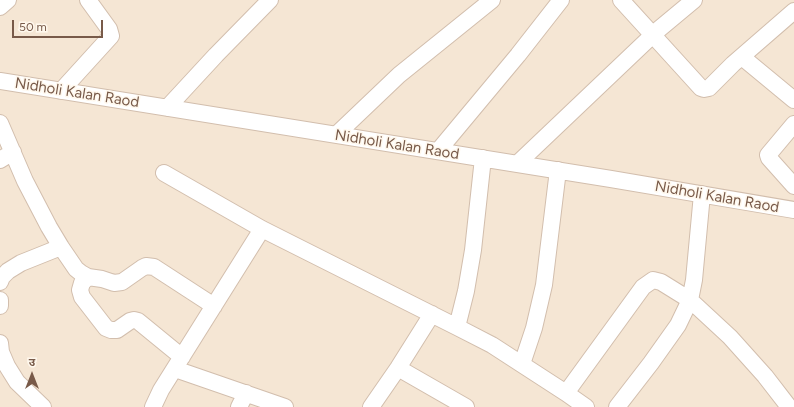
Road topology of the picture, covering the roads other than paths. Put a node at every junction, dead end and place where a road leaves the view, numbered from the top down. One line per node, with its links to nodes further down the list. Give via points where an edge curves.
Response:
1 (8, 0): 8 (street)
2 (88, 0): 13 (street, via 109,29 111,36)
3 (270, 0): 15 (street)
4 (492, 0): 18 (street, via 399,76)
5 (561, 0): 19 (street)
6 (622, 0): 10 (street)
7 (694, 0): 10 (street)
8 (0, 7)
9 (794, 11): 11 (street)
10 (653, 35): 11 (street, via 700,88 704,89 709,88); 22 (street)
11 (742, 56): 14 (street)
12 (0, 81): 13 (street, Nidholi Kalan Raod)
13 (60, 91): 15 (street, Nidholi Kalan Raod)
14 (794, 100)
15 (167, 108): 18 (street, Nidholi Kalan Raod)
16 (0, 124): 20 (street)
17 (794, 124): 25 (street, via 768,155)
18 (336, 135): 19 (street, Nidholi Kalan Raod)
19 (438, 151): 21 (street, Nidholi Kalan Raod)
20 (7, 156): 29 (street, via 25,181)
21 (483, 158): 22 (street, Nidholi Kalan Raod); 37 (street, via 467,284)
22 (517, 164): 23 (street, Nidholi Kalan Raod)
23 (558, 170): 26 (street, Nidholi Kalan Raod); 40 (street, via 544,285)
24 (164, 173): 28 (street)
25 (794, 186)
26 (702, 194): 27 (street, Nidholi Kalan Raod); 33 (street)
27 (794, 210)
28 (262, 229): 35 (street); 36 (street)
29 (61, 247): 30 (street, via 76,269); 31 (street, via 21,263 8,271)
30 (88, 277): 35 (street, via 114,283 122,282 146,266 154,267); 39 (street, via 80,290 82,298 106,328 117,330 130,321 138,321)
31 (0, 282)
32 (0, 300): 34 (street)
33 (690, 300): 42 (street, via 661,282 649,282); 50 (street, via 678,325); 51 (street, via 730,337 765,376)
34 (0, 306)
35 (214, 306): 39 (street)
36 (432, 314): 37 (street); 41 (street)
37 (457, 326): 40 (street)
38 (0, 343): 45 (street, via 1,352 17,382)
39 (178, 363): 43 (street); 44 (street, via 161,390)
40 (522, 364): 42 (street)
41 (398, 368): 47 (street); 48 (street)
42 (566, 393): 49 (street)
43 (242, 400): 46 (street)
44 (155, 406)
45 (43, 407)
46 (284, 407)
47 (371, 407)
48 (466, 407)
49 (586, 407)
50 (618, 407)
51 (788, 407)

